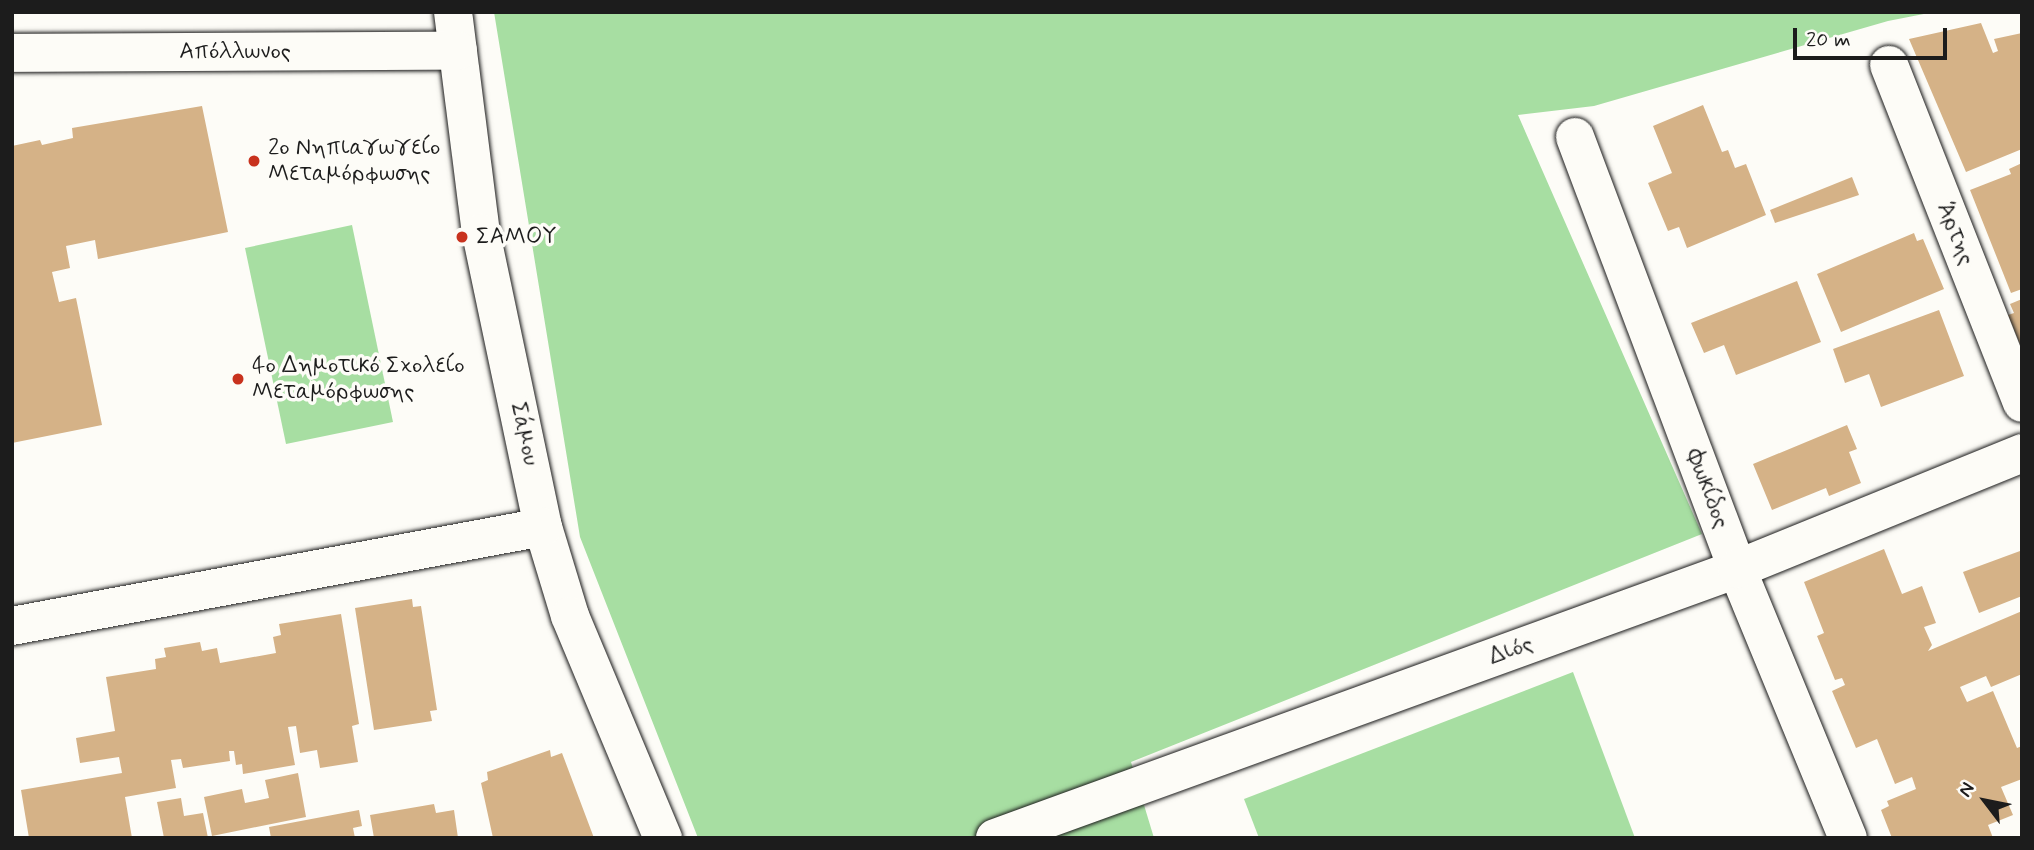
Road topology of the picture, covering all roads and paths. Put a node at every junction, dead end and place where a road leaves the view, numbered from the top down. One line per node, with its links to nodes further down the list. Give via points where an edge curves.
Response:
1 (453, 12): 2 (street, Σάμου)
2 (458, 51): 3 (street, Απόλλωνος); 8 (street, Σάμου, via 481,233)
3 (12, 53)
4 (1889, 65): 6 (street, Άρτης)
5 (1575, 137): 9 (street, Φωκίδος)
6 (2022, 403)
7 (2022, 453): 9 (street, Διός)
8 (543, 527): 10 (street); 11 (street, Σάμου, via 570,615)
9 (1737, 569): 12 (street, Διός); 13 (street, Φωκίδος)
10 (12, 626)
11 (663, 838)
12 (995, 838)
13 (1848, 838)

